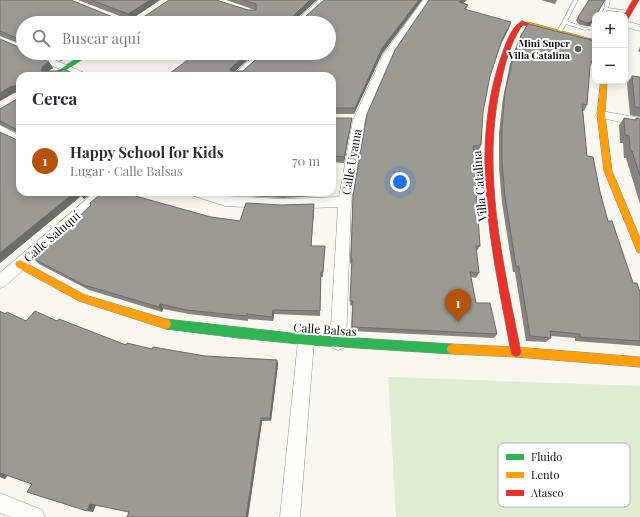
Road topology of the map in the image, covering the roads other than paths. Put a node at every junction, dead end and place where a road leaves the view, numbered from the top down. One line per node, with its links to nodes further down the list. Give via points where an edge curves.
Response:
1 (324, 0): 10 (street)
2 (576, 0): 13 (lane)
3 (608, 0): 6 (lane)
4 (636, 0): 9 (street)
5 (423, 1): 31 (street, Calle Uyama, via 388,56)
6 (606, 9): 7 (lane); 8 (lane)
7 (604, 12)
8 (613, 12)
9 (628, 14)
10 (306, 16)
11 (628, 19): 14 (street)
12 (628, 19): 16 (street)
13 (564, 22): 15 (lane, via 585,29); 17 (lane)
14 (640, 22)
15 (592, 28)
16 (640, 28)
17 (559, 32): 19 (street); 43 (street, Villa Catalina, via 522,23 507,48 495,84 488,146 498,244)
18 (0, 39): 20 (street)
19 (592, 41)
20 (16, 46)
21 (47, 60): 24 (street)
22 (77, 60): 24 (street)
23 (255, 60): 27 (street)
24 (65, 68): 25 (street); 26 (street)
25 (59, 72)
26 (74, 72)
27 (242, 72)
28 (604, 84): 29 (street)
29 (601, 115): 32 (street); 38 (street, via 608,171)
30 (346, 120): 31 (street)
31 (359, 120): 37 (street, Calle Uyama)
32 (640, 122)
33 (0, 129): 34 (street)
34 (16, 139)
35 (98, 196): 39 (street, Calle Saluquí)
36 (208, 196): 37 (street, via 225,201 282,204)
37 (345, 202): 42 (street, Calle Uyama)
38 (640, 249)
39 (20, 264): 40 (street, Calle Saluquí); 41 (street, Calle Balsas, via 82,298 159,323)
40 (0, 282)
41 (306, 341): 42 (street, Calle Balsas); 47 (street)
42 (338, 343): 43 (street, Calle Balsas)
43 (516, 352): 44 (street, Calle Balsas)
44 (640, 362)
45 (0, 503): 46 (street)
46 (35, 517)
47 (290, 517)

